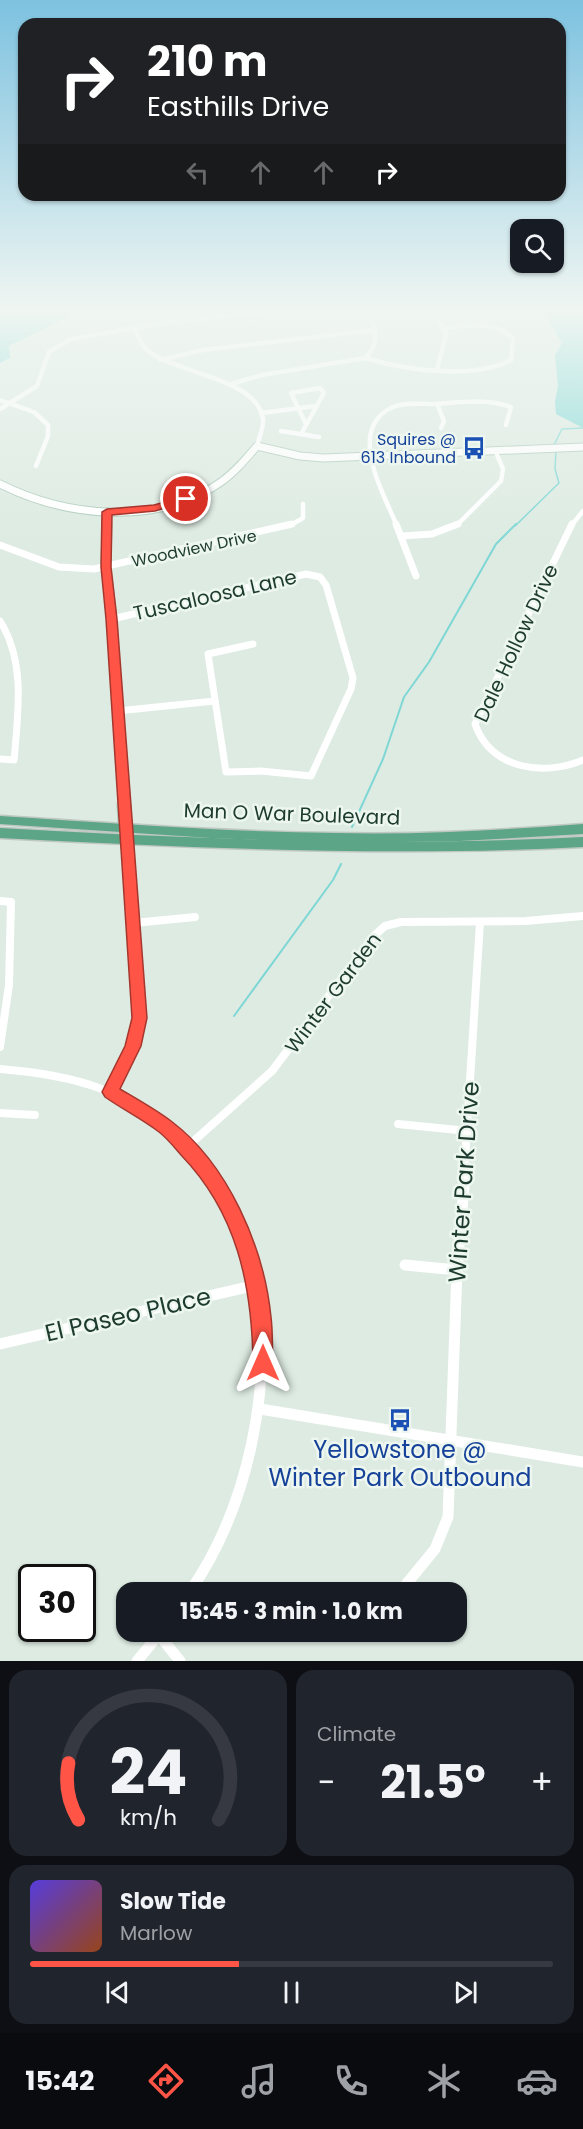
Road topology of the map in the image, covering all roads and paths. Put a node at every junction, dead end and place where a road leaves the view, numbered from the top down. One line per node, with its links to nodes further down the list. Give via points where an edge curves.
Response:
1 (31, 390): 6 (street)
2 (239, 390): 11 (street, via 253,400)
3 (309, 390): 9 (street, via 291,392)
4 (321, 390): 8 (street, via 324,393)
5 (0, 400): 6 (street)
6 (9, 403): 10 (street); 22 (street, via 40,416 48,425 48,436)
7 (437, 404): 13 (street, via 498,401 511,407); 14 (street, via 444,421); 21 (street, via 400,405 383,411 367,444)
8 (316, 406): 9 (street); 12 (street)
9 (299, 408): 11 (street); 12 (street)
10 (0, 409)
11 (261, 413): 18 (street, via 264,428)
12 (306, 424): 16 (street)
13 (506, 425)
14 (441, 428)
15 (281, 431): 16 (street)
16 (301, 434): 17 (street)
17 (319, 437)
18 (258, 446): 21 (street, via 312,457); 26 (street, via 225,479 200,494 155,508)
19 (583, 447): 20 (street)
20 (495, 450): 21 (street); 27 (street, via 503,469 501,481 456,526 432,534)
21 (369, 455): 27 (street)
22 (36, 466)
23 (2, 487): 26 (street, via 58,506)
24 (303, 504): 29 (street, Woodview Drive, via 303,518 289,526)
25 (583, 511): 37 (street, Dale Hollow Drive, via 572,524 475,724 484,745 509,762 556,768)
26 (107, 512): 29 (street)
27 (402, 536): 30 (street)
28 (0, 545): 29 (street, Woodview Drive, via 65,568)
29 (106, 567): 31 (street)
30 (416, 576)
31 (112, 619): 34 (street, Tuscaloosa Lane, via 306,574 322,579 352,670 353,684 311,776 226,772); 35 (street)
32 (0, 621): 36 (street, via 16,654 17,694 14,760)
33 (253, 644): 34 (street, Tuscaloosa Lane, via 208,654)
34 (215, 701): 35 (street)
35 (117, 711): 39 (street)
36 (0, 759)
37 (583, 760)
38 (0, 820): 39 (main road, Man O War Boulevard)
39 (125, 827): 40 (main road, Man O War Boulevard, via 338,838 483,836); 42 (street)
40 (583, 829)
41 (0, 833): 42 (main road, Man O War Boulevard)
42 (126, 840): 43 (main road, Man O War Boulevard, via 353,849); 48 (street)
43 (583, 842)
44 (0, 901): 49 (street, via 11,902 11,911 9,985)
45 (583, 916): 47 (street, Winter Garden)
46 (195, 917): 48 (street)
47 (480, 922): 55 (street, Winter Park Drive); 56 (street, Winter Garden, via 401,922 385,926 272,1071)
48 (134, 923): 51 (street, via 140,1018 132,1046)
49 (0, 1047)
50 (0, 1069): 51 (street, via 50,1074)
51 (110, 1092): 56 (street, via 149,1114)
52 (0, 1113): 53 (street)
53 (35, 1115)
54 (398, 1124): 55 (street)
55 (468, 1131): 58 (street, Winter Park Drive)
56 (187, 1147): 59 (street, via 213,1178 231,1210 244,1239)
57 (405, 1264): 58 (street)
58 (457, 1270): 62 (street, Winter Park Drive)
59 (256, 1286): 60 (street, El Paseo Place); 61 (street, via 263,1333)
60 (0, 1344)
61 (260, 1409): 62 (street); 64 (street, via 234,1504)
62 (451, 1442): 63 (street); 65 (street, Winter Park Drive, via 448,1517 443,1537)
63 (583, 1462)
64 (196, 1582)
65 (409, 1582)
66 (153, 1642): 68 (street)
67 (166, 1642): 69 (street)
68 (137, 1661)
69 (180, 1661)

